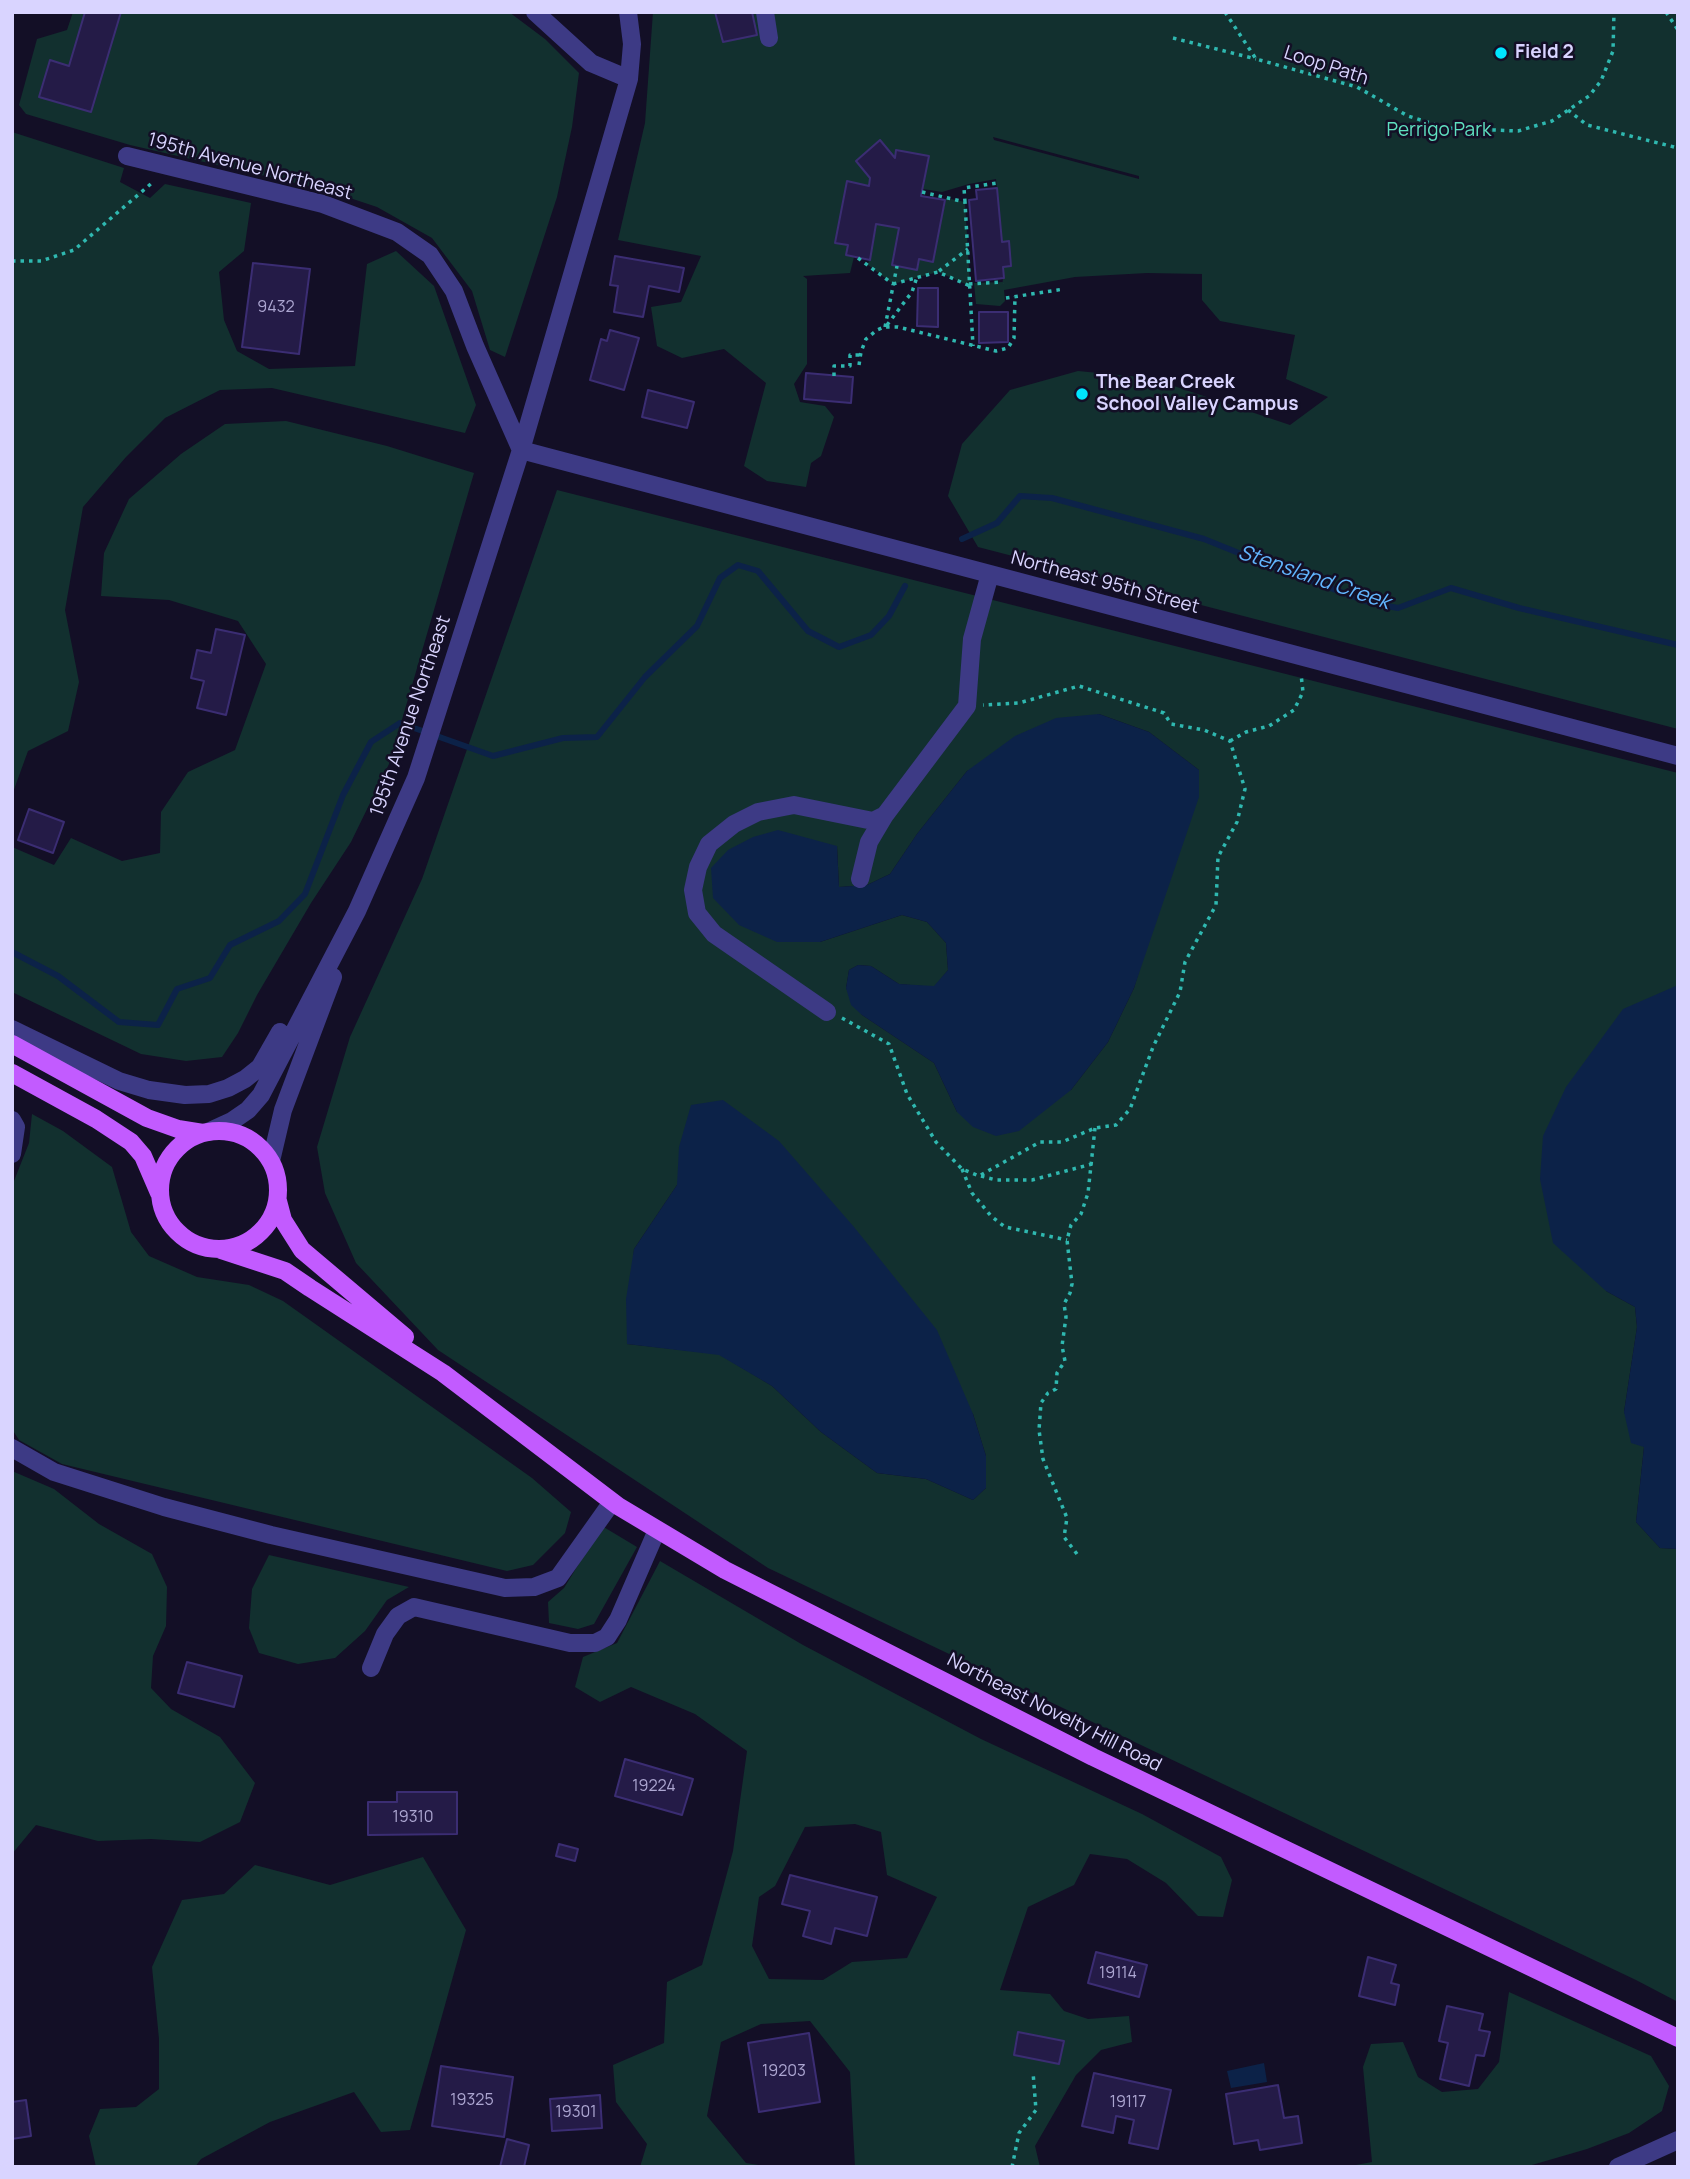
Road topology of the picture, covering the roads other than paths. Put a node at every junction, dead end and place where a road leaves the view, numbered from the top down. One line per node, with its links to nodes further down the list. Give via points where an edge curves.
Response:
1 (535, 12): 5 (street, via 591,63)
2 (628, 12): 5 (street, 195th Avenue Northeast, via 632,44)
3 (765, 12): 4 (street)
4 (769, 38)
5 (629, 79): 7 (street, 195th Avenue Northeast)
6 (127, 156): 7 (street, 195th Avenue Northeast, via 323,204 397,232 430,255 454,291)
7 (521, 450): 8 (street, Northeast 95th Street); 12 (street, 195th Avenue Northeast, via 416,778)
8 (990, 574): 9 (street, Northeast 95th Street); 10 (street, via 972,639 967,706)
9 (1678, 756)
10 (885, 815): 11 (street, via 869,842); 13 (street, via 873,821 794,805 758,812 709,844 698,867 693,890 697,913 714,934)
11 (860, 879)
12 (357, 911): 14 (street, via 319,962 260,1067 228,1088 186,1095 149,1090 93,1070); 18 (street, via 261,1095 248,1110); 20 (street, via 283,1110)
13 (827, 1012)
14 (12, 1029)
15 (12, 1044): 18 (main road, via 147,1118)
16 (12, 1073): 21 (main road, via 131,1142 143,1156)
17 (12, 1120): 19 (street, via 16,1127)
18 (206, 1133): 20 (main road, via 226,1131 244,1136); 21 (main road, via 192,1137 167,1160)
19 (12, 1154)
20 (271, 1161): 22 (main road, via 278,1180)
21 (159, 1193): 23 (main road, via 163,1211 179,1234 202,1248)
22 (278, 1201): 23 (main road, via 258,1236); 24 (main road, Northeast Novelty Hill Road, via 283,1220 302,1250)
23 (221, 1250): 24 (main road, Northeast Novelty Hill Road, via 285,1271)
24 (443, 1373): 26 (main road, Northeast Novelty Hill Road)
25 (12, 1448): 26 (street, via 54,1472 164,1507 506,1588 534,1587 558,1578)
26 (612, 1502): 27 (main road, Northeast Novelty Hill Road)
27 (657, 1530): 28 (street, via 618,1620 607,1637 595,1643 570,1643 414,1607 398,1616 385,1634); 29 (main road, Northeast Novelty Hill Road, via 725,1570 1093,1757)
28 (371, 1668)
29 (1678, 2039)
30 (1678, 2140): 31 (street)
31 (1618, 2167)

